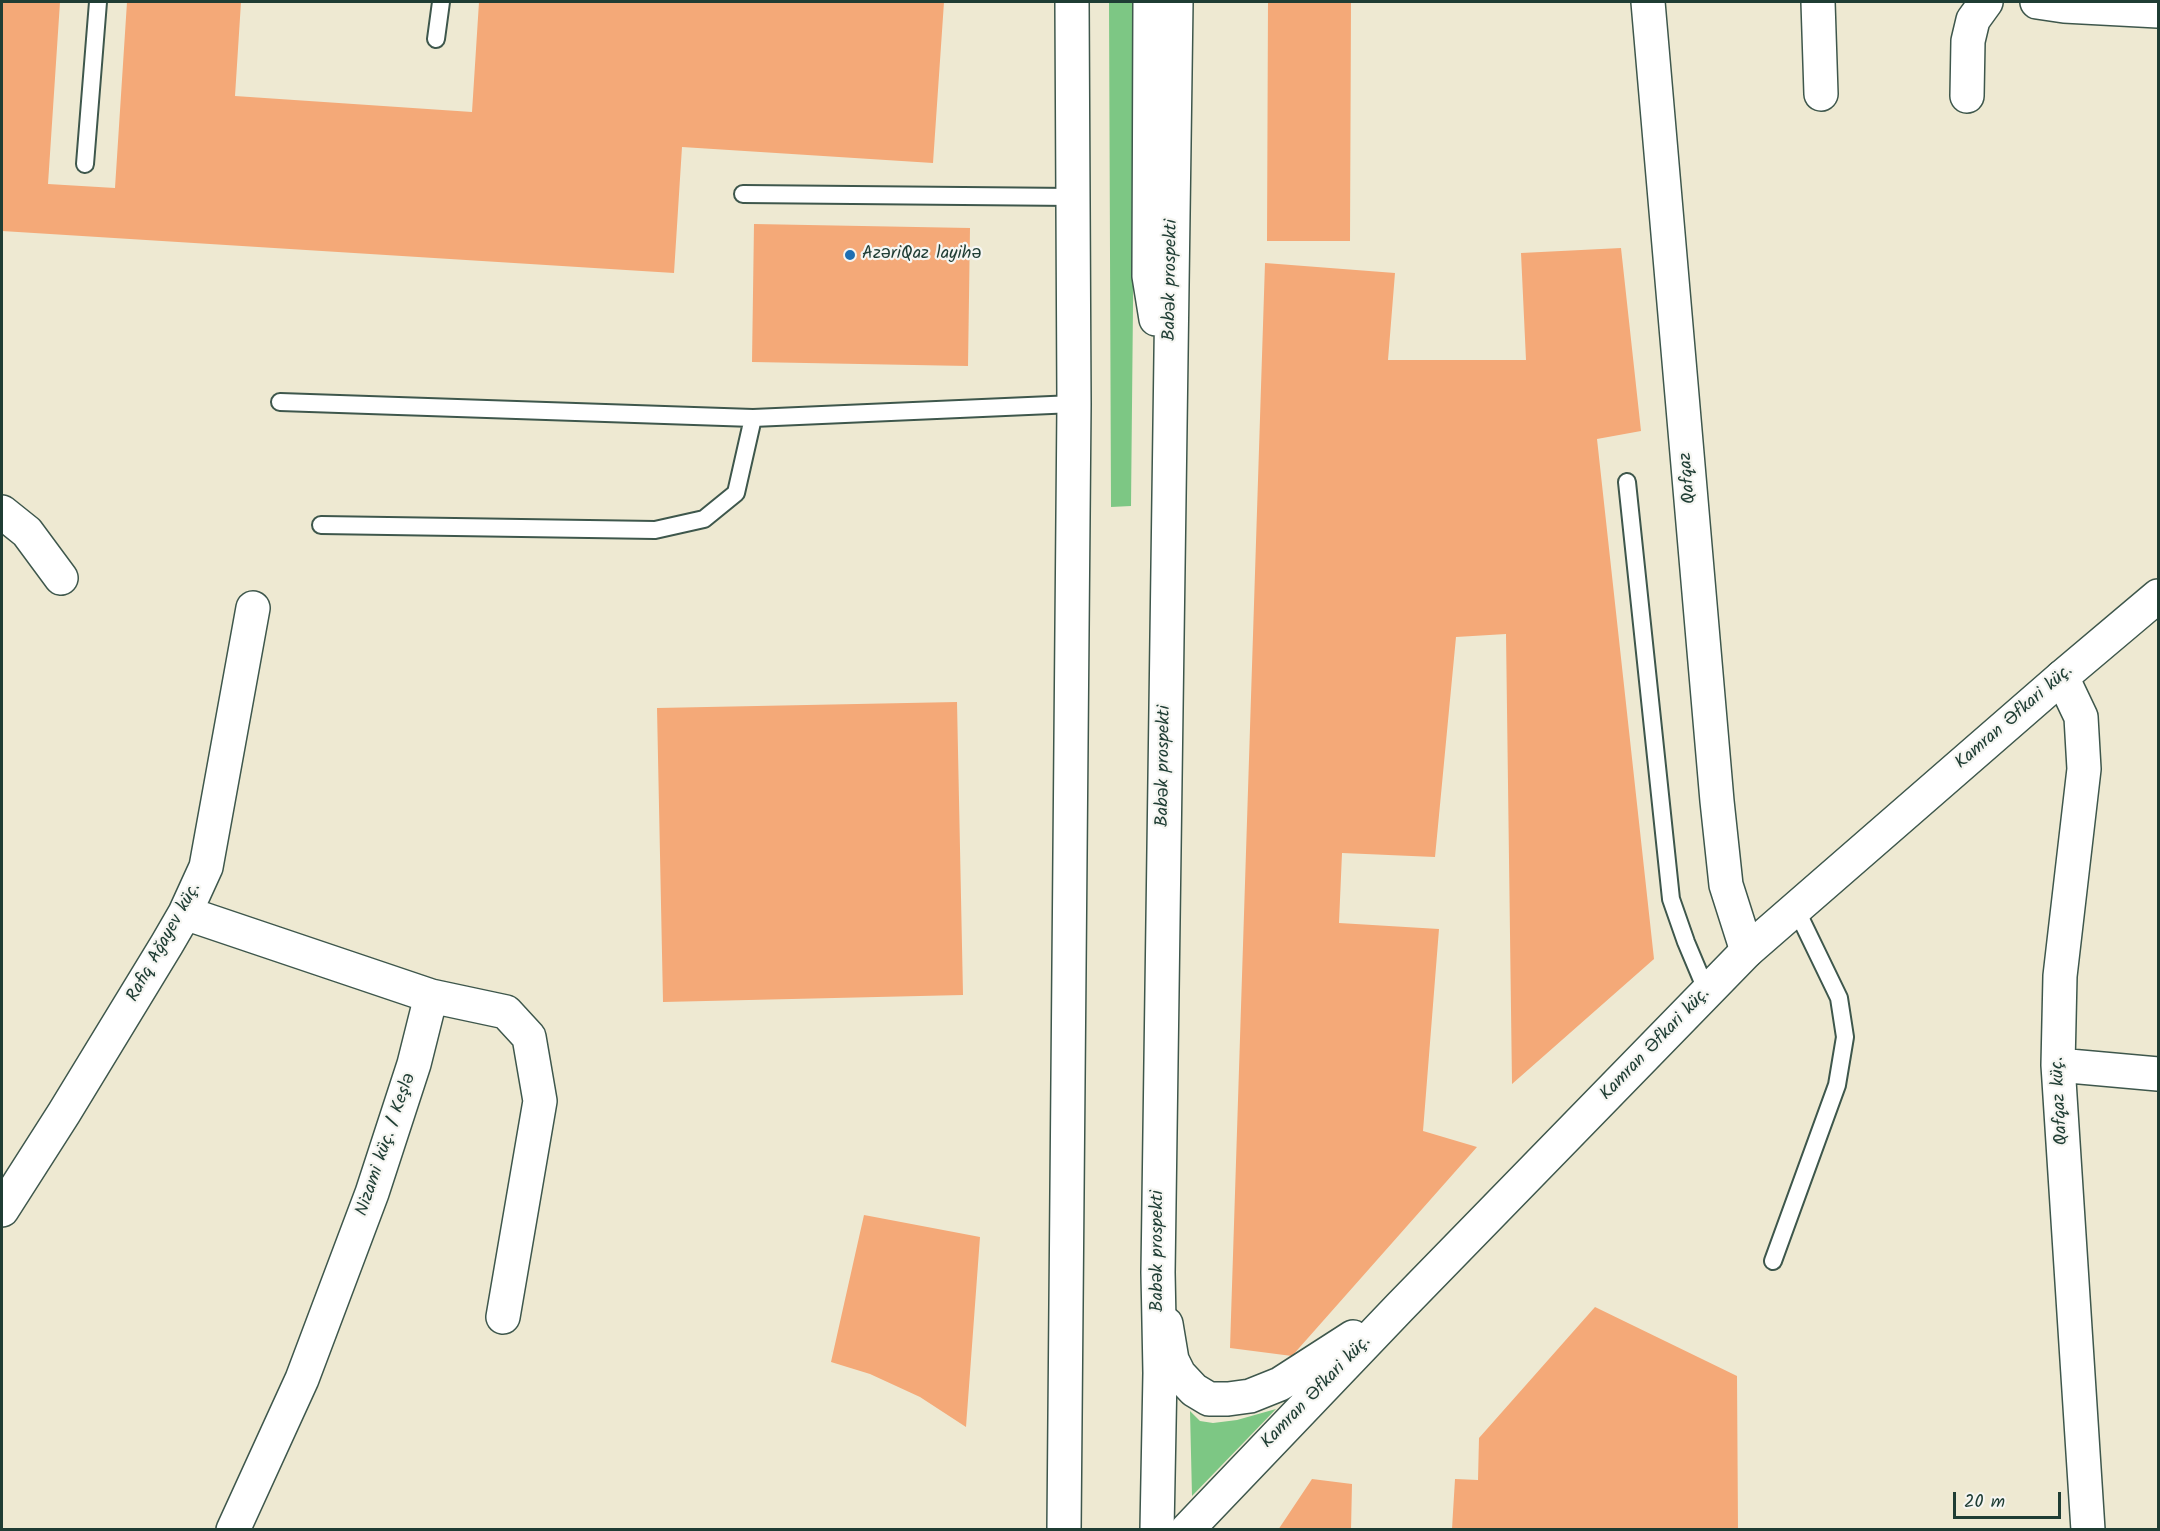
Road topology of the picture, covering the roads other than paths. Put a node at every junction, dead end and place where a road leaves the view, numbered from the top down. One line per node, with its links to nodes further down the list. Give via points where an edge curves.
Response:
1 (98, 2): 16 (lane)
2 (441, 2): 12 (lane)
3 (1072, 2): 13 (street)
4 (1085, 2): 13 (street)
5 (1150, 2): 21 (street, via 1149,276)
6 (1176, 2): 21 (street, Babək prospekti)
7 (1648, 2): 32 (street, Qafqaz, via 1718,811 1726,885)
8 (1818, 2): 14 (street)
9 (1986, 2): 15 (street, via 1973,20 1968,41)
10 (2037, 2): 11 (street)
11 (2158, 11)
12 (436, 39)
13 (1073, 77): 18 (street)
14 (1821, 94)
15 (1967, 96)
16 (85, 164)
17 (744, 194): 18 (lane)
18 (1073, 197): 20 (street)
19 (280, 402): 22 (lane)
20 (1074, 404): 22 (lane); 43 (street)
21 (1170, 406): 39 (street, Babək prospekti)
22 (753, 418): 25 (lane, via 736,493 704,519 655,530)
23 (1628, 482): 33 (lane, via 1671,899)
24 (2, 512): 26 (street, via 27,532)
25 (321, 525)
26 (61, 578)
27 (2158, 596): 29 (street, Kamran Əfkari küç.)
28 (253, 608): 31 (street, Rafiq Ağayev küç., via 206,867)
29 (2062, 676): 30 (street, Kamran Əfkari küç.); 35 (street, Qafqaz küç., via 2080,717 2084,769 2060,976)
30 (1796, 909): 32 (street, Kamran Əfkari küç.); 38 (lane, via 1839,998 1845,1037 1837,1084)
31 (185, 913): 34 (street); 37 (street, Rafiq Ağayev küç.)
32 (1747, 951): 33 (street, Kamran Əfkari küç.)
33 (1707, 992): 40 (street, Kamran Əfkari küç.)
34 (431, 996): 41 (street, via 506,1012 529,1037 540,1101); 42 (street, Nizami küç. / Keşlə, via 414,1064 372,1193 302,1379)
35 (2058, 1065): 36 (street); 46 (street, Qafqaz küç.)
36 (2158, 1074)
37 (2, 1210)
38 (1773, 1261)
39 (1158, 1272): 40 (street, via 1172,1360 1194,1390 1209,1399 1250,1396 1280,1384); 44 (street, Babək prospekti)
40 (1400, 1307): 45 (street, Kamran Əfkari küç.)
41 (503, 1317)
42 (232, 1530)
43 (1064, 1530)
44 (1157, 1530)
45 (1187, 1530)
46 (2088, 1530)

